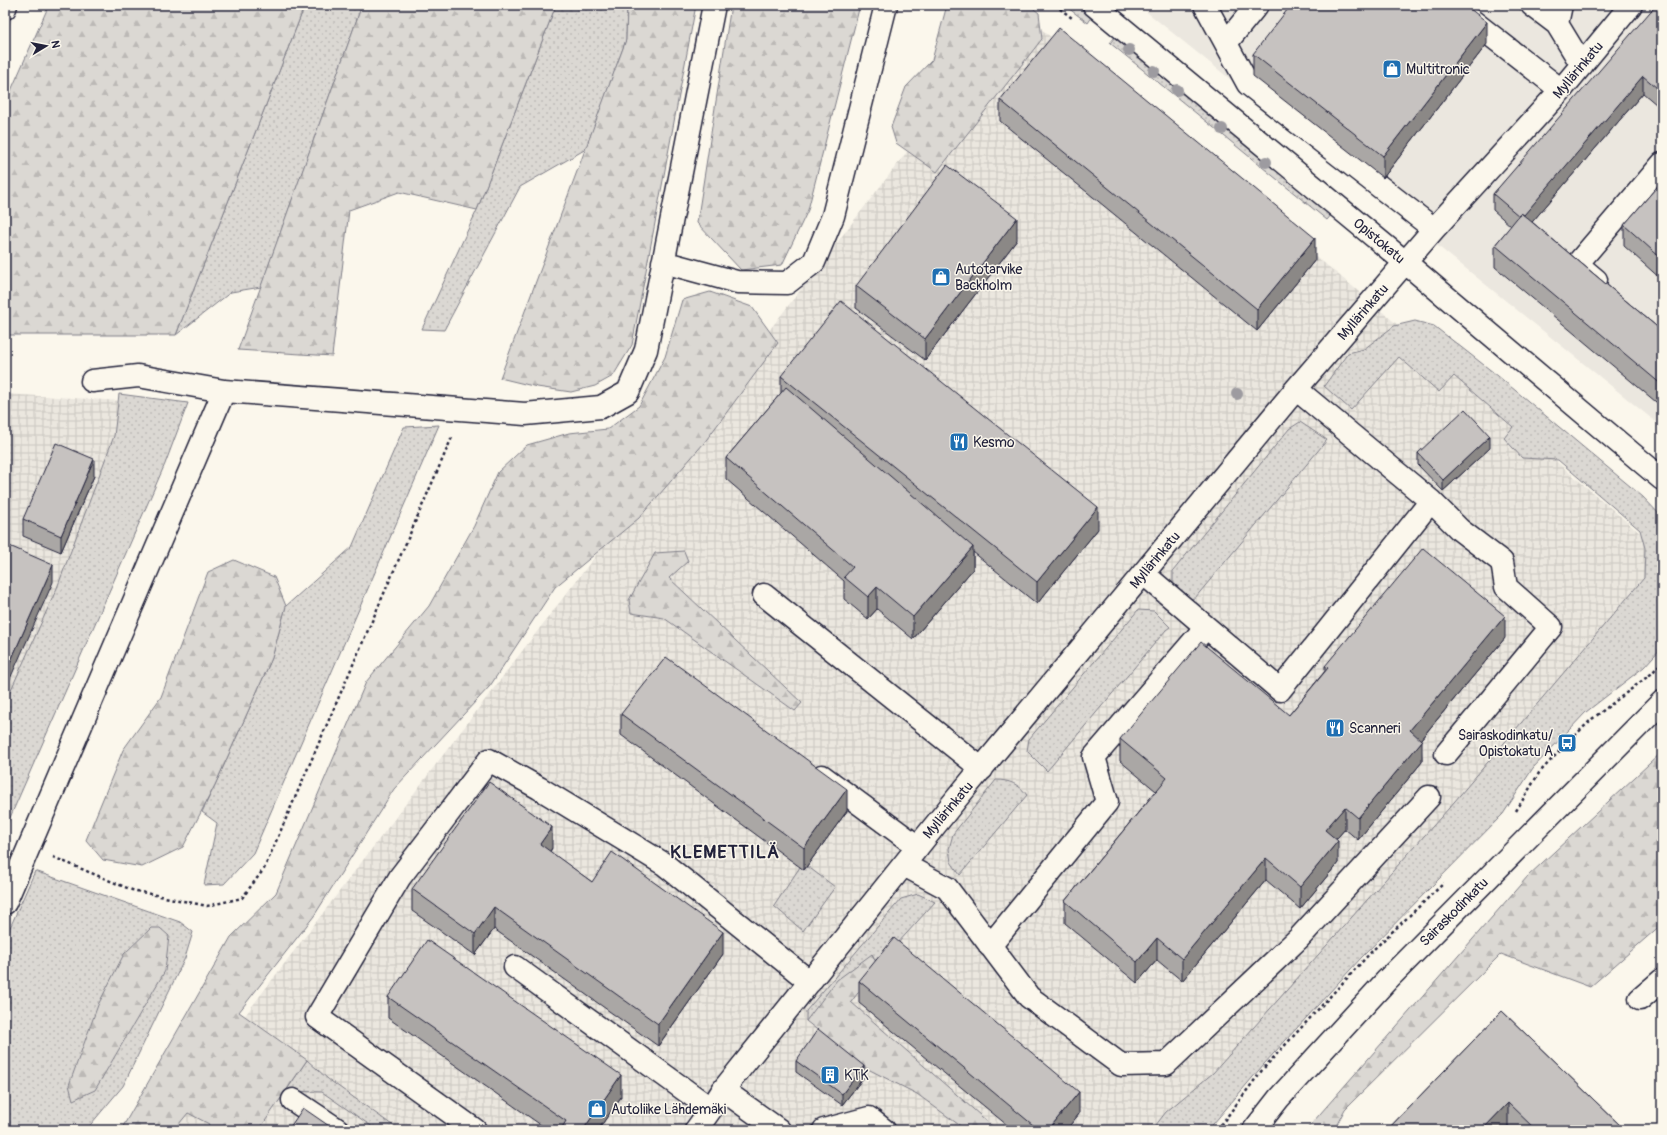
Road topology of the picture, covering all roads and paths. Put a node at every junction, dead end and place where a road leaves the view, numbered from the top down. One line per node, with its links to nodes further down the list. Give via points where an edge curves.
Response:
1 (6, 5): 10 (street)
2 (714, 5): 17 (street)
3 (886, 5): 17 (street, via 833,216 814,262 787,283 737,282)
4 (1094, 5): 18 (street, Opistokatu)
5 (1205, 5): 12 (street)
6 (1257, 5): 12 (street)
7 (1452, 5): 14 (street)
8 (1532, 5): 11 (street)
9 (1631, 5): 13 (street, Myllärinkatu)
10 (5, 8)
11 (1559, 15): 13 (street)
12 (1226, 43): 16 (street, via 1248,84)
13 (1582, 65): 14 (street, Myllärinkatu)
14 (1561, 90): 16 (street, Myllärinkatu)
15 (1662, 164): 19 (street, via 1577,264)
16 (1434, 229): 18 (street, Myllärinkatu)
17 (663, 262): 23 (street, via 646,350 628,392 601,407 525,414)
18 (1406, 263): 21 (street, Myllärinkatu); 24 (street, Opistokatu)
19 (1613, 294)
20 (92, 381): 22 (street, via 138,376)
21 (1296, 388): 25 (street); 26 (street, Myllärinkatu)
22 (224, 391): 23 (street); 36 (street)
23 (464, 409): 36 (path, via 264,869 242,898 207,906 132,890)
24 (1662, 479)
25 (1431, 501): 28 (street, via 1280,690); 31 (street, via 1460,530 1502,562 1506,587 1551,627)
26 (1144, 574): 28 (street); 33 (street, Myllärinkatu)
27 (764, 595): 33 (street)
28 (1206, 627): 41 (street, via 1094,757 1107,802)
29 (1662, 662): 35 (path, via 1651,674 1592,719 1567,743 1539,773)
30 (1662, 702): 56 (street, Sairaskodinkatu, via 1387,980 1279,1098)
31 (1446, 754)
32 (805, 763): 37 (street)
33 (982, 769): 37 (street, Myllärinkatu)
34 (1429, 797): 41 (street, via 1300,938 1166,1064 1121,1065 1029,997)
35 (1515, 814)
36 (30, 847): 40 (street)
37 (918, 847): 38 (street, Myllärinkatu)
38 (904, 865): 41 (street, via 947,888); 44 (street, Myllärinkatu)
39 (1448, 880): 55 (path, via 1374,949 1263,1069)
40 (5, 903)
41 (990, 946)
42 (515, 967): 48 (street)
43 (1662, 980): 45 (street)
44 (810, 982): 46 (street, Myllärinkatu); 50 (street, via 664,864 489,760 400,877 317,1017)
45 (1640, 999)
46 (723, 1090): 48 (street, Myllärinkatu); 52 (street)
47 (292, 1100): 49 (street)
48 (711, 1109): 51 (street, Myllärinkatu)
49 (338, 1130)
50 (475, 1130)
51 (696, 1130)
52 (779, 1130)
53 (824, 1130): 54 (street, via 869,1118)
54 (884, 1130)
55 (1217, 1130)
56 (1254, 1130)

